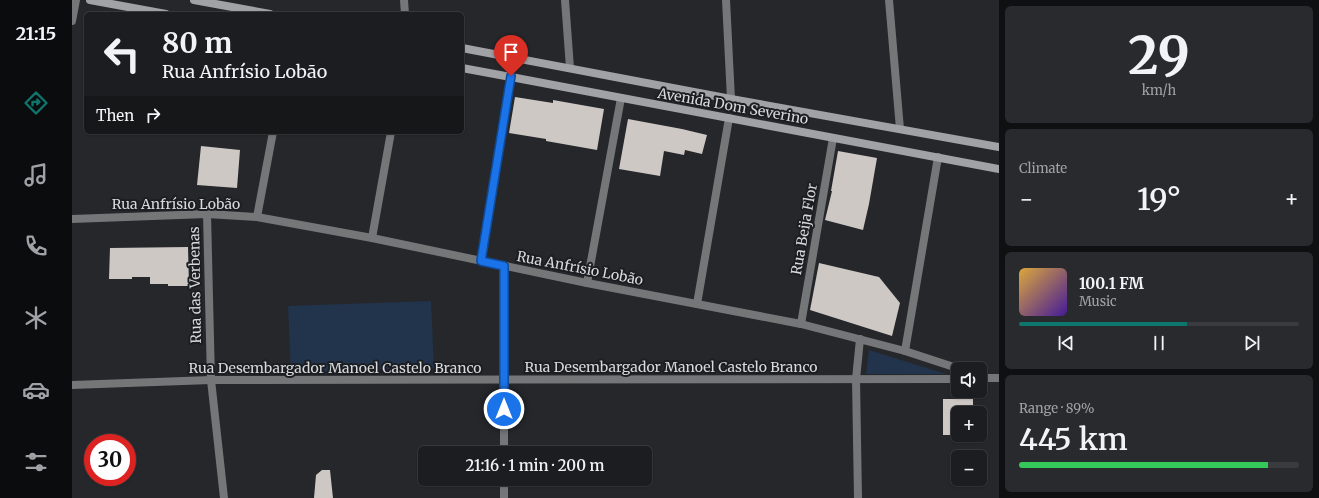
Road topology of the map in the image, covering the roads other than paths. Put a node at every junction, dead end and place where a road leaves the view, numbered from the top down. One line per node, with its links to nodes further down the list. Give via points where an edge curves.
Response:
1 (76, 0): 12 (street)
2 (90, 0): 9 (main road)
3 (194, 0): 8 (main road)
4 (404, 0): 11 (street)
5 (566, 0): 15 (street)
6 (726, 0): 18 (street)
7 (889, 0): 20 (street)
8 (232, 4): 10 (main road)
9 (155, 12)
10 (262, 12)
11 (405, 12)
12 (72, 21)
13 (464, 48): 15 (main road, Avenida Dom Severino)
14 (464, 68): 16 (main road, Avenida Dom Severino)
15 (570, 68): 18 (main road, Avenida Dom Severino)
16 (511, 76): 17 (main road, Avenida Dom Severino); 31 (street)
17 (621, 98): 19 (main road, Avenida Dom Severino); 33 (street)
18 (731, 99): 20 (main road, Avenida Dom Severino)
19 (729, 118): 23 (main road, Avenida Dom Severino); 34 (street)
20 (900, 129): 24 (main road, Avenida Dom Severino)
21 (273, 134): 28 (street)
22 (391, 134): 30 (street)
23 (833, 138): 25 (main road, Avenida Dom Severino); 35 (street, Rua Beija Flor)
24 (999, 147)
25 (938, 157): 26 (main road, Avenida Dom Severino); 37 (street)
26 (999, 169)
27 (207, 214): 28 (street, Rua Anfrísio Lobão); 29 (street, Rua Anfrísio Lobão); 43 (street, Rua das Verbenas)
28 (257, 217): 30 (street, Rua Anfrísio Lobão)
29 (72, 219)
30 (372, 238): 31 (street, Rua Anfrísio Lobão)
31 (481, 261): 32 (street, Rua Anfrísio Lobão)
32 (504, 266): 33 (street, Rua Anfrísio Lobão); 44 (street)
33 (586, 283): 34 (street, Rua Anfrísio Lobão)
34 (698, 304): 35 (street, Rua Anfrísio Lobão)
35 (801, 324): 36 (street, Rua Anfrísio Lobão)
36 (860, 340): 37 (street, Rua Anfrísio Lobão); 41 (street)
37 (905, 351): 38 (street, Rua Anfrísio Lobão)
38 (951, 366)
39 (987, 378): 40 (street)
40 (999, 378)
41 (856, 379): 42 (street, Rua Desembargador Manoel Castelo Branco); 44 (street, Rua Desembargador Manoel Castelo Branco); 50 (street)
42 (951, 379)
43 (211, 380): 44 (street, Rua Desembargador Manoel Castelo Branco); 45 (street, Rua Desembargador Manoel Castelo Branco); 48 (street, Rua das Verbenas)
44 (504, 380): 46 (street)
45 (72, 385)
46 (504, 446)
47 (504, 486): 49 (street)
48 (224, 498)
49 (504, 498)
50 (858, 498)

